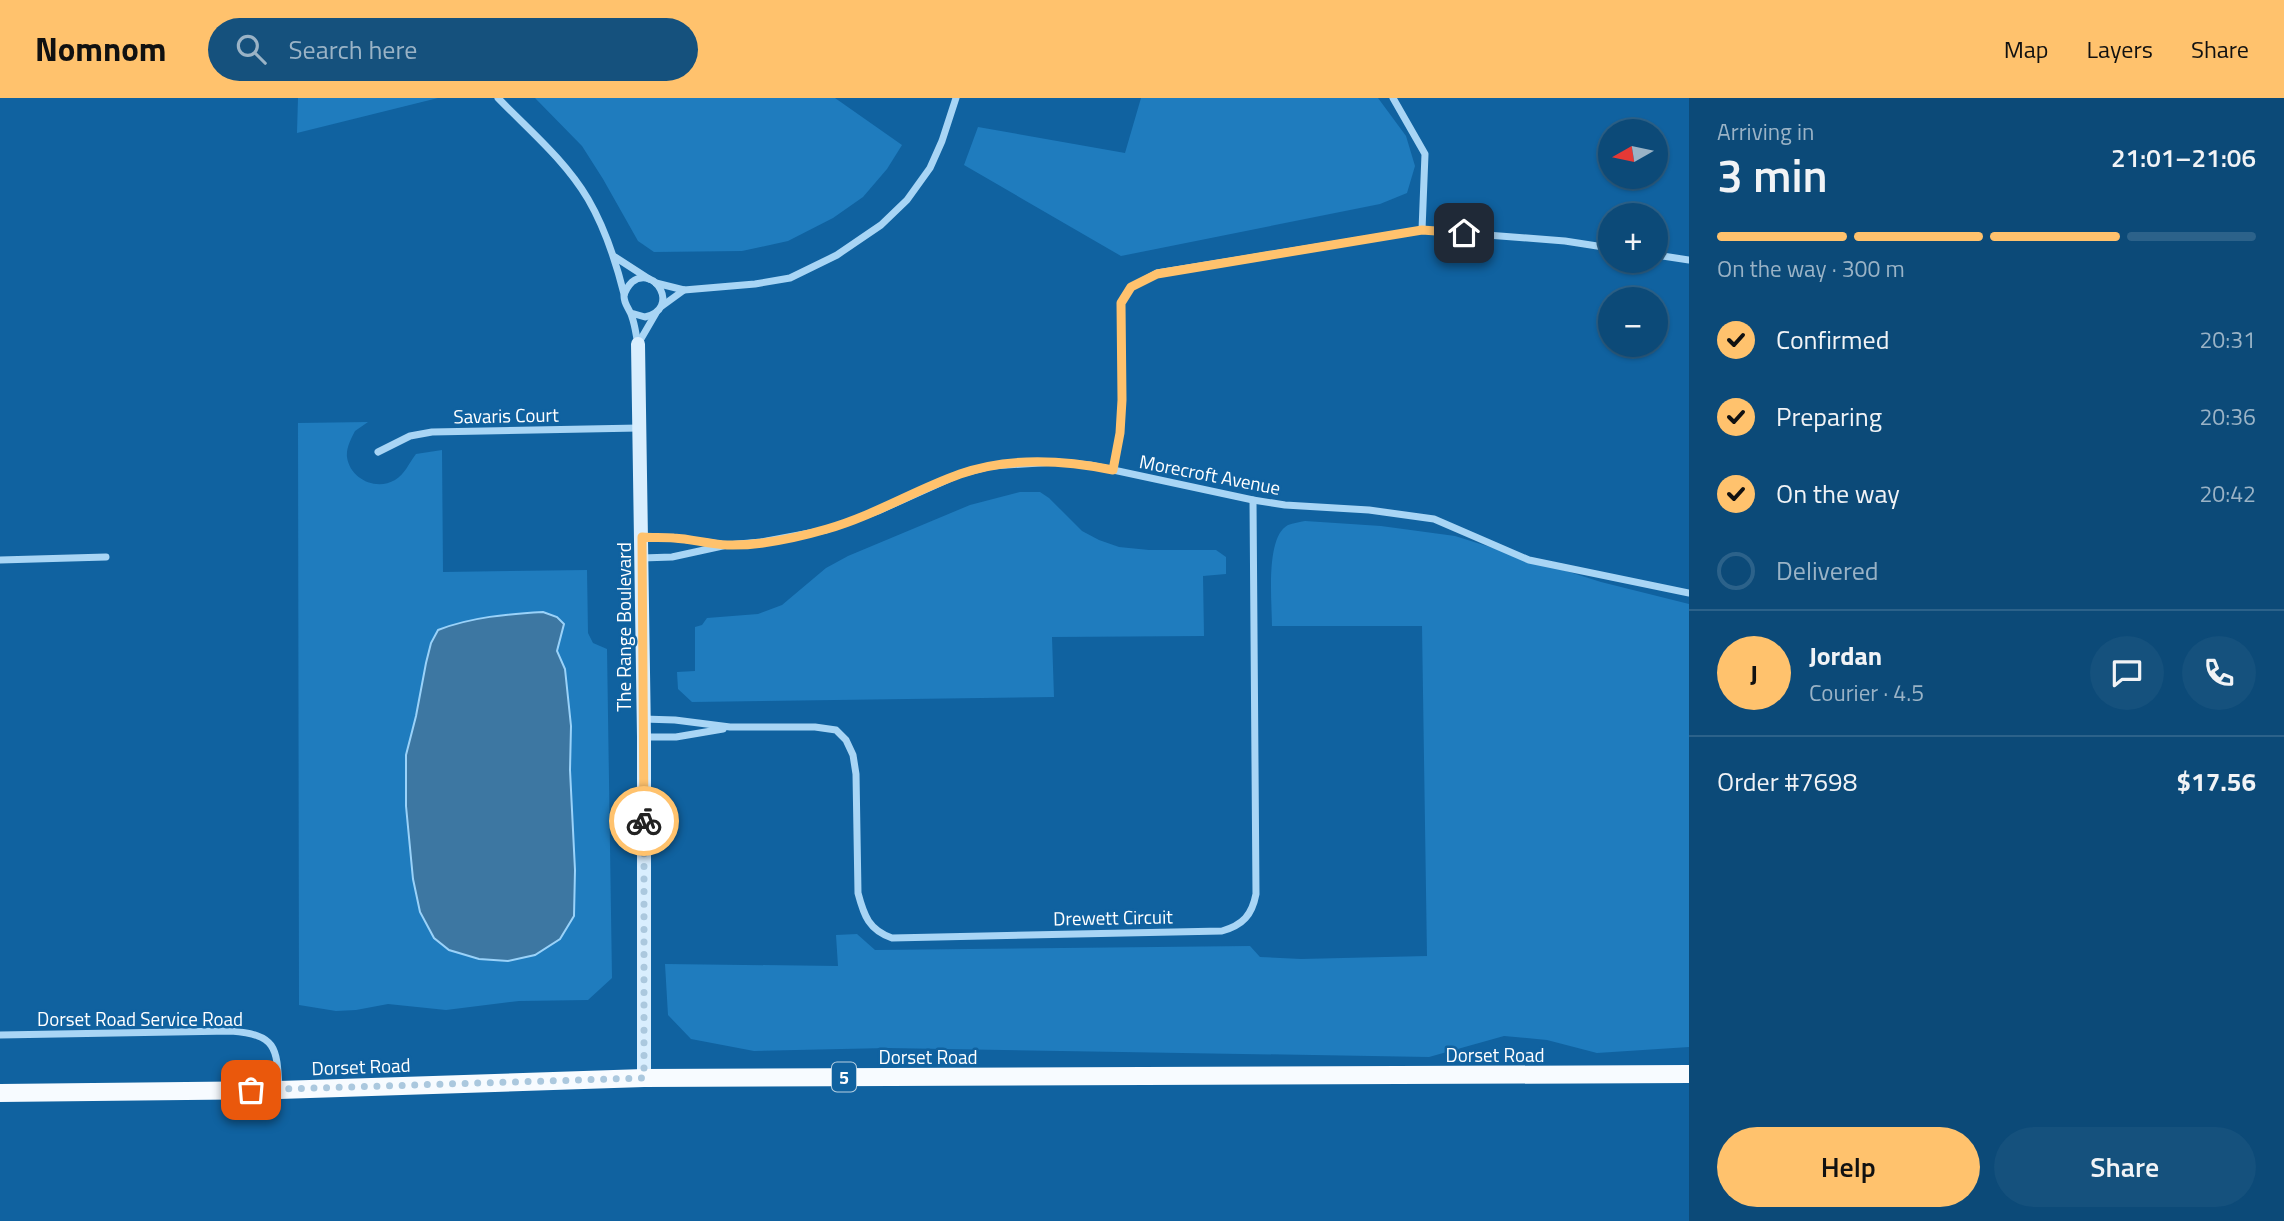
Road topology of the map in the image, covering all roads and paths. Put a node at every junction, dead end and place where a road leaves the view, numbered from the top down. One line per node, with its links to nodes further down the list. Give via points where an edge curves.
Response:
1 (498, 98): 6 (street, via 547,146 588,199)
2 (956, 98): 10 (street, via 930,168 881,225 837,256 790,278)
3 (1393, 98): 4 (street, via 1425,154)
4 (1422, 230): 5 (street); 17 (street, via 1157,274 1131,287 1121,303 1122,400)
5 (1598, 246)
6 (614, 257): 9 (street); 11 (street)
7 (1668, 257): 8 (street)
8 (1689, 260)
9 (653, 281): 10 (street); 11 (street, via 637,279); 12 (street, via 663,295)
10 (684, 290): 12 (street)
11 (624, 294): 13 (street)
12 (659, 309): 13 (street, via 645,317); 14 (street)
13 (631, 313): 14 (street, The Range Boulevard)
14 (638, 344): 15 (street, The Range Boulevard)
15 (639, 428): 16 (street, Savaris Court, via 432,432 410,436); 19 (street, The Range Boulevard)
16 (379, 452)
17 (1113, 470): 18 (street, Morecroft Avenue); 20 (street, Morecroft Avenue, via 1056,462 991,466 960,474 826,530)
18 (1253, 500): 24 (street, Morecroft Avenue, via 1434,519 1529,560); 26 (street, Drewett Circuit, via 1256,894 1247,918 1236,926 1222,931 892,938 880,934 863,912 858,893 856,774 846,740 836,730 815,727)
19 (642, 537): 20 (street, Morecroft Avenue); 22 (street, The Range Boulevard)
20 (727, 545): 22 (street, Morecroft Avenue, via 672,557)
21 (106, 557): 23 (street)
22 (642, 558): 25 (street, The Range Boulevard)
23 (0, 560)
24 (1689, 593)
25 (643, 719): 26 (street, Drewett Circuit); 27 (street, The Range Boulevard)
26 (730, 727): 27 (street, Drewett Circuit, via 676,737)
27 (643, 737): 30 (street, The Range Boulevard)
28 (0, 1035): 31 (street, Dorset Road Service Road, via 254,1033 274,1049)
29 (1689, 1074): 30 (main road, Dorset Road / 5)
30 (644, 1078): 31 (main road, Dorset Road / 5)
31 (279, 1090): 32 (main road, Dorset Road / 5)
32 (0, 1093)

